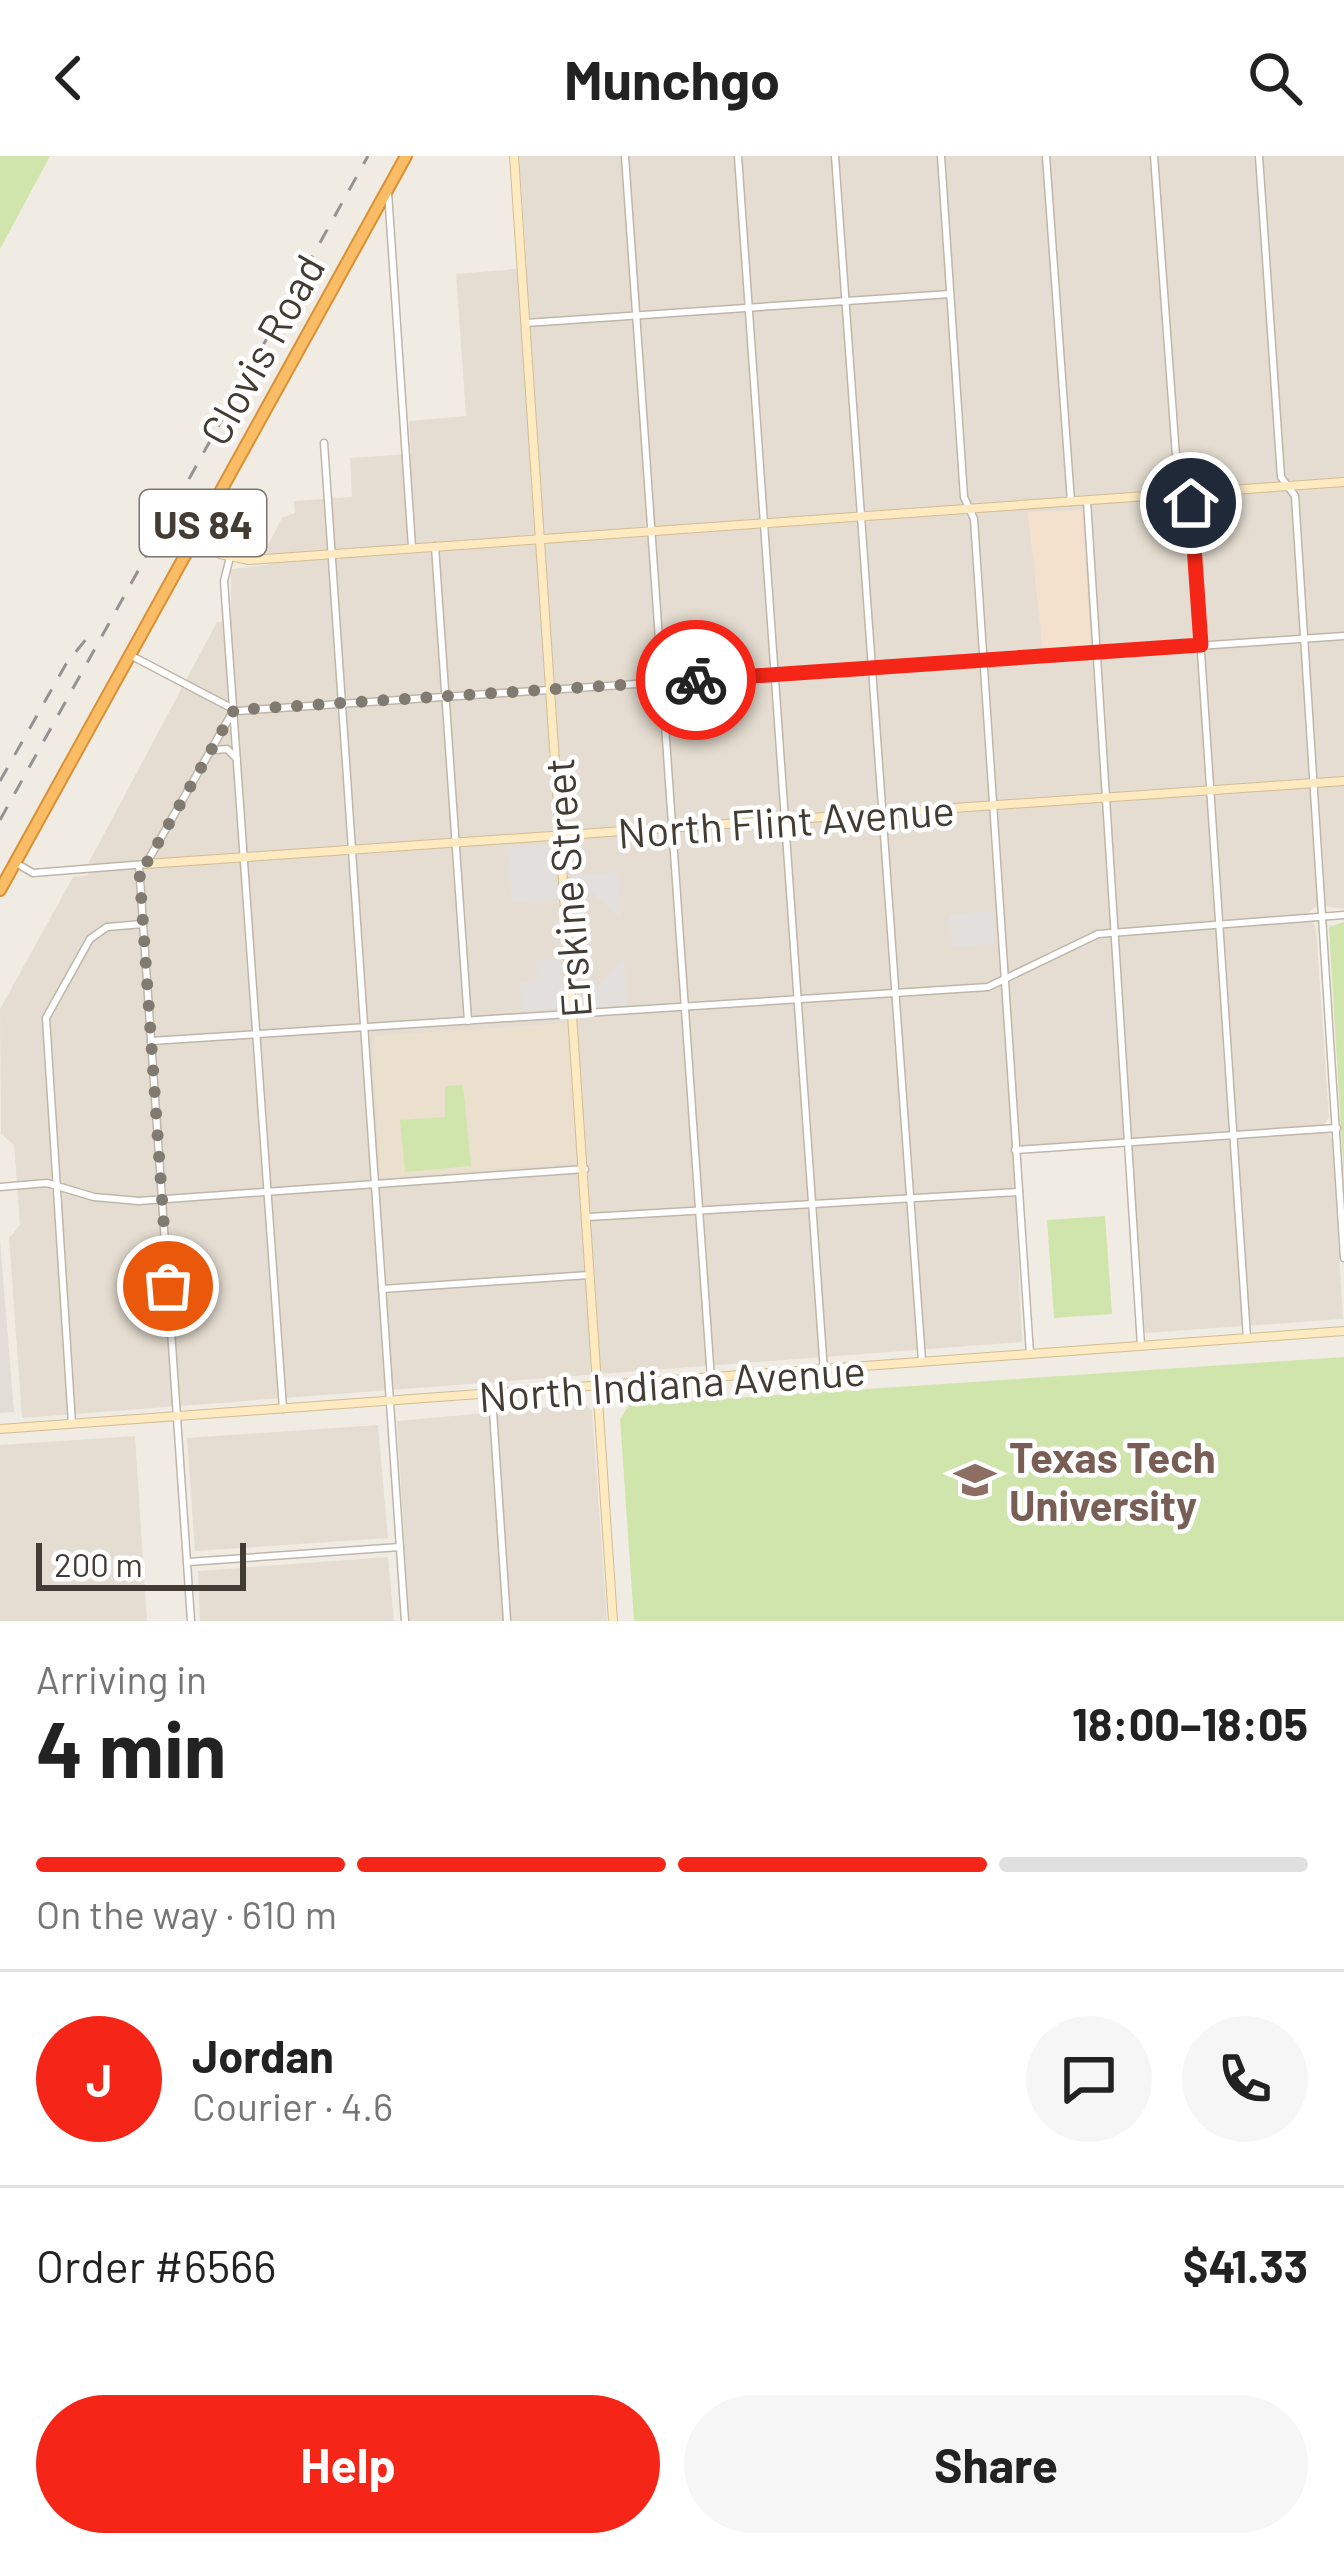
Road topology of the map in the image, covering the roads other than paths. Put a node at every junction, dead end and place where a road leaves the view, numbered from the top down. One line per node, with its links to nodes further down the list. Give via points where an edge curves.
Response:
1 (406, 156): 10 (highway, Clovis Road / US 84)
2 (514, 156): 15 (street, Erskine Street)
3 (626, 156): 14 (street)
4 (738, 156): 13 (street)
5 (835, 156): 12 (street)
6 (941, 156): 11 (street)
7 (1046, 156): 21 (street)
8 (1154, 156): 19 (street)
9 (1259, 156): 18 (street, via 1281,477)
10 (388, 189): 26 (highway, Clovis Road / US 84); 29 (street)
11 (950, 294): 12 (street); 22 (street)
12 (845, 301): 13 (street); 23 (street)
13 (749, 307): 14 (street); 24 (street)
14 (637, 315): 15 (street); 25 (street)
15 (526, 323): 27 (street, Erskine Street)
16 (324, 443): 30 (street)
17 (1344, 482): 18 (street)
18 (1288, 486): 19 (street); 33 (street)
19 (1184, 493): 20 (street); 34 (street)
20 (1087, 501): 21 (street); 35 (street)
21 (1071, 502): 22 (street)
22 (970, 509): 23 (street); 37 (street)
23 (862, 517): 24 (street); 38 (street)
24 (765, 524): 25 (street); 39 (street)
25 (654, 531): 27 (street); 40 (street)
26 (195, 537): 31 (street); 36 (highway, Clovis Road / US 84)
27 (541, 538): 28 (street); 41 (street, Erskine Street)
28 (435, 546): 29 (street); 42 (street)
29 (412, 547): 30 (street)
30 (328, 554): 31 (street); 43 (street)
31 (230, 557): 44 (street, via 224,580)
32 (1344, 636): 33 (street)
33 (1305, 638): 34 (street); 48 (street)
34 (1201, 645): 35 (street); 49 (street)
35 (1096, 652): 37 (street); 50 (street)
36 (130, 655): 44 (street); 59 (highway, Clovis Road / US 84)
37 (984, 660): 38 (street); 51 (street)
38 (874, 668): 39 (street); 52 (street)
39 (778, 674): 40 (street); 53 (street)
40 (666, 682): 41 (street); 54 (street)
41 (553, 690): 42 (street); 55 (street, Erskine Street)
42 (446, 698): 43 (street); 56 (street)
43 (340, 705): 44 (street); 57 (street)
44 (234, 710): 45 (street); 46 (street)
45 (210, 751): 46 (street, via 223,748); 60 (street)
46 (237, 759): 58 (street)
47 (1344, 781): 48 (street, North Flint Avenue)
48 (1314, 783): 49 (street, North Flint Avenue); 63 (street)
49 (1211, 790): 50 (street, North Flint Avenue); 64 (street)
50 (1106, 797): 51 (street, North Flint Avenue); 66 (street)
51 (994, 806): 52 (street, North Flint Avenue); 67 (street)
52 (884, 813): 53 (street, North Flint Avenue); 68 (street)
53 (788, 820): 54 (street, North Flint Avenue); 69 (street)
54 (676, 827): 55 (street, North Flint Avenue); 70 (street)
55 (563, 836): 56 (street, North Flint Avenue); 71 (street, Erskine Street)
56 (454, 843): 57 (street, North Flint Avenue); 72 (street)
57 (350, 850): 58 (street, North Flint Avenue); 73 (street)
58 (244, 857): 60 (street, North Flint Avenue); 74 (street)
59 (16, 862): 60 (street, North Flint Avenue, via 33,873); 61 (highway, Clovis Road / US 84)
60 (142, 864): 65 (street)
61 (0, 890)
62 (1344, 915): 63 (street)
63 (1323, 916): 64 (street); 76 (street)
64 (1219, 923): 66 (street); 77 (street)
65 (143, 924): 75 (street); 82 (street, via 107,927 90,938 46,1018)
66 (1113, 931): 67 (street, via 1071,943); 78 (street)
67 (1005, 981): 68 (street); 79 (street)
68 (897, 993): 69 (street); 87 (street)
69 (800, 999): 70 (street); 88 (street)
70 (688, 1007): 71 (street); 89 (street)
71 (574, 1015): 72 (street); 80 (street, Erskine Street)
72 (468, 1022): 73 (street)
73 (363, 1028): 74 (street); 81 (street)
74 (257, 1034): 75 (street); 84 (street)
75 (151, 1041): 86 (street)
76 (1337, 1128): 77 (street); 91 (street)
77 (1232, 1135): 78 (street); 95 (street)
78 (1127, 1142): 79 (street); 96 (street)
79 (1016, 1150): 85 (street)
80 (585, 1169): 81 (street); 90 (street, Erskine Street)
81 (374, 1184): 84 (street); 93 (street)
82 (56, 1186): 83 (street); 86 (street, via 110,1199); 106 (street)
83 (0, 1187)
84 (268, 1190): 86 (street); 104 (street)
85 (1019, 1192): 87 (street); 97 (street)
86 (162, 1199): 105 (street)
87 (911, 1199): 88 (street); 98 (street)
88 (813, 1205): 89 (street); 99 (street)
89 (700, 1213): 90 (street); 100 (street)
90 (588, 1217): 92 (street, Erskine Street)
91 (1344, 1258)
92 (592, 1275): 93 (street); 101 (street, Erskine Street)
93 (382, 1289): 103 (street)
94 (1344, 1331): 95 (street, North Indiana Avenue)
95 (1246, 1338): 96 (street, North Indiana Avenue)
96 (1141, 1346): 97 (street, North Indiana Avenue)
97 (1030, 1354): 98 (street, North Indiana Avenue)
98 (922, 1363): 99 (street, North Indiana Avenue)
99 (824, 1372): 100 (street, North Indiana Avenue)
100 (711, 1380): 101 (street, North Indiana Avenue)
101 (599, 1388): 102 (street, North Indiana Avenue); 113 (street, Erskine Street)
102 (492, 1396): 103 (street, North Indiana Avenue); 112 (street)
103 (390, 1404): 104 (street, North Indiana Avenue); 108 (street)
104 (283, 1411): 105 (street, North Indiana Avenue)
105 (177, 1417): 106 (street, North Indiana Avenue); 109 (street)
106 (72, 1424): 107 (street, North Indiana Avenue)
107 (0, 1429)
108 (400, 1546): 109 (street); 111 (street)
109 (187, 1562): 110 (street)
110 (191, 1621)
111 (405, 1621)
112 (507, 1621)
113 (613, 1621)

